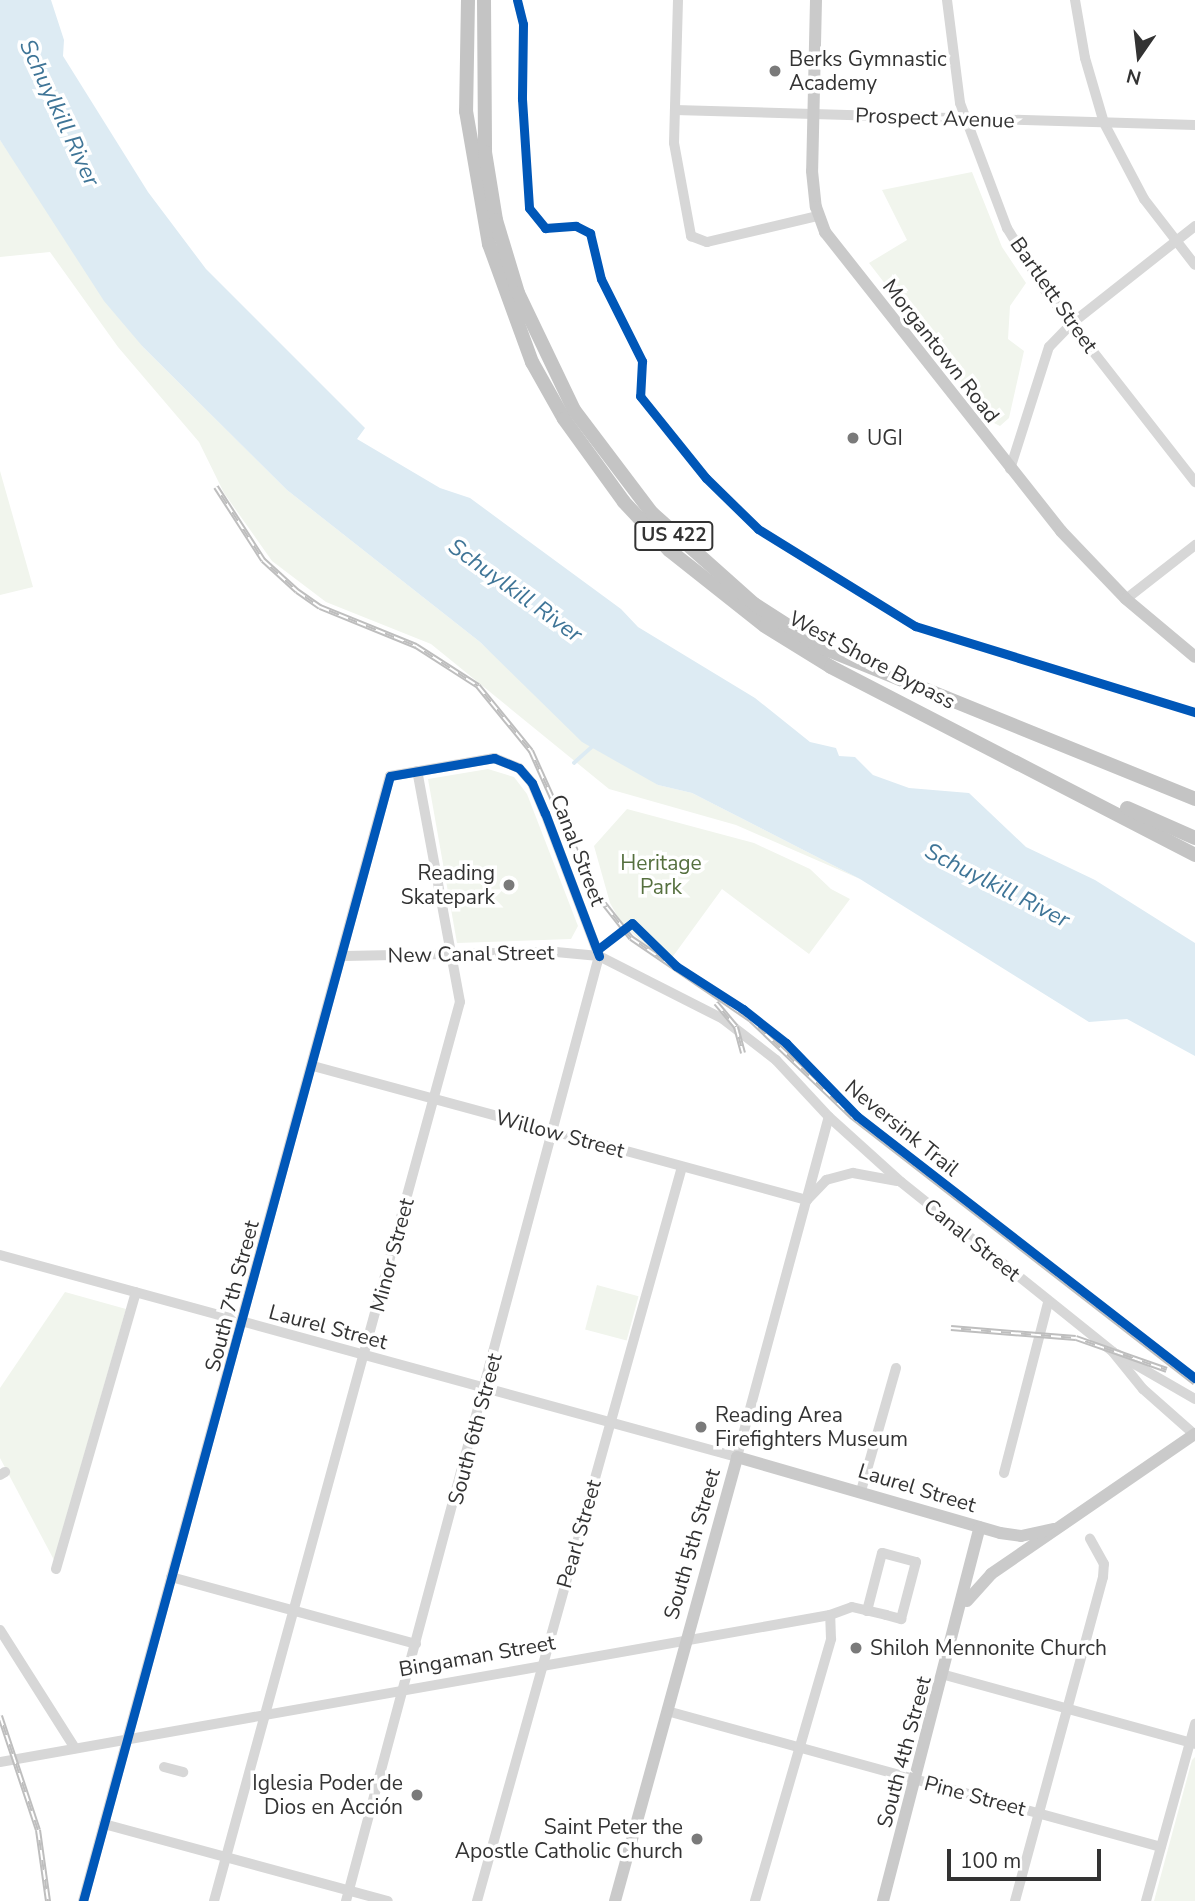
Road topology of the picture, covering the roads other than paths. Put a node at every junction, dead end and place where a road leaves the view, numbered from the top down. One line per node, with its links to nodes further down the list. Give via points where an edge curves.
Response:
1 (468, 0): 23 (highway, West Shore Bypass / US 422, via 466,111 489,244 532,362 602,474 669,550 765,626 831,667)
2 (484, 0): 22 (highway, West Shore Bypass / US 422, via 485,152 496,220 536,336 574,410 609,461 675,537 776,621 861,666)
3 (678, 0): 7 (street)
4 (816, 0): 8 (main road, Morgantown Road)
5 (947, 0): 9 (street, Bartlett Street, via 951,49)
6 (1075, 0): 10 (street, via 1085,58)
7 (675, 110): 8 (street, Prospect Avenue); 12 (street, via 679,190 689,233 699,242)
8 (812, 114): 9 (street, Prospect Avenue); 12 (main road, Morgantown Road)
9 (967, 119): 10 (street, Prospect Avenue); 16 (street, Bartlett Street, via 1007,228)
10 (1104, 123): 11 (street, Prospect Avenue); 14 (street, via 1144,199)
11 (1195, 125)
12 (818, 216): 17 (main road, Morgantown Road, via 830,239)
13 (1195, 226): 14 (street)
14 (1176, 241): 15 (street); 16 (street)
15 (1195, 265)
16 (1071, 324): 17 (street, via 1044,357); 18 (street, Bartlett Street)
17 (1010, 469): 20 (main road, Morgantown Road)
18 (1195, 482)
19 (1195, 545): 20 (street)
20 (1126, 599): 21 (main road, Morgantown Road)
21 (1195, 657)
22 (1045, 739): 26 (highway, West Shore Bypass / US 422); 27 (highway)
23 (1023, 763): 28 (highway); 29 (highway, West Shore Bypass / US 422)
24 (417, 771): 25 (street, Canal Street); 30 (street, Minor Street); 32 (street, Canal Street, via 494,758 519,768 532,783 545,813)
25 (390, 776): 31 (street, South 7th Street)
26 (1195, 799)
27 (1195, 807)
28 (1195, 838)
29 (1195, 855)
30 (452, 953): 31 (street, New Canal Street); 32 (street, New Canal Street, via 556,951); 34 (street, Minor Street, via 460,1002)
31 (344, 956): 33 (street, South 7th Street)
32 (599, 956): 35 (street, Canal Street, via 736,1027 776,1060); 36 (street, South 6th Street)
33 (313, 1066): 34 (street, Willow Street); 43 (street, South 7th Street)
34 (434, 1100): 36 (street, Willow Street); 45 (street, Minor Street)
35 (829, 1117): 38 (street, Canal Street); 39 (street, South 5th Street)
36 (555, 1132): 37 (street, Willow Street); 47 (street, South 6th Street)
37 (682, 1167): 39 (street, Willow Street); 49 (street, Pearl Street)
38 (901, 1182): 39 (street, via 853,1173 826,1180); 42 (street, Canal Street)
39 (807, 1200): 51 (street, South 5th Street)
40 (0, 1255): 41 (street, Laurel Street)
41 (135, 1292): 43 (street, Laurel Street); 57 (street)
42 (1048, 1303): 44 (street, Canal Street); 52 (street)
43 (243, 1322): 45 (street, Laurel Street); 58 (street, South 7th Street)
44 (1113, 1352): 48 (street, Canal Street); 50 (street, Canal Street, via 1143,1389)
45 (365, 1355): 47 (street, Laurel Street); 59 (street, Minor Street)
46 (896, 1368): 53 (street)
47 (486, 1389): 49 (street, Laurel Street); 65 (street, South 6th Street)
48 (1195, 1399)
49 (612, 1423): 51 (street, Laurel Street); 66 (street, Pearl Street)
50 (1195, 1435): 55 (main road)
51 (737, 1457): 53 (main road, Laurel Street); 64 (main road, South 5th Street)
52 (1004, 1473)
53 (862, 1491): 54 (main road, Laurel Street)
54 (981, 1527): 55 (main road, Laurel Street, via 1021,1536); 61 (main road, South 4th Street)
55 (1057, 1527): 61 (main road, South 4th Street, via 985,1579)
56 (1090, 1539): 69 (street, via 1104,1564 1103,1577)
57 (56, 1569)
58 (171, 1577): 59 (street); 73 (street, South 7th Street)
59 (294, 1611): 65 (street); 71 (street, Minor Street)
60 (867, 1611): 60 (street, Bingaman Street, via 882,1553 916,1562 901,1619); 62 (street, Bingaman Street, via 852,1607)
61 (961, 1614): 67 (main road, South 4th Street)
62 (831, 1615): 64 (street, Bingaman Street); 76 (street, via 831,1639)
63 (0, 1630): 75 (street)
64 (685, 1641): 66 (street, Bingaman Street); 70 (main road, South 5th Street)
65 (416, 1644): 68 (street, South 6th Street)
66 (543, 1664): 68 (street, Bingaman Street); 89 (street, Pearl Street)
67 (945, 1675): 69 (street); 80 (main road, South 4th Street)
68 (404, 1689): 71 (street, Bingaman Street); 85 (street, South 6th Street)
69 (1067, 1709): 74 (street); 81 (street)
70 (667, 1711): 76 (street, Pine Street); 90 (main road, South 5th Street)
71 (265, 1714): 73 (street, Bingaman Street); 84 (street, Minor Street)
72 (1195, 1724): 74 (street)
73 (125, 1739): 75 (street, Bingaman Street); 82 (street, South 7th Street)
74 (1192, 1744): 83 (street)
75 (75, 1748): 77 (street, Bingaman Street)
76 (800, 1748): 80 (street, Pine Street); 91 (street)
77 (0, 1762)
78 (164, 1766): 79 (street)
79 (183, 1772)
80 (916, 1780): 81 (street, Pine Street); 92 (main road, South 4th Street)
81 (1039, 1814): 83 (street, Pine Street); 93 (street)
82 (104, 1824): 84 (street); 86 (street, South 7th Street)
83 (1161, 1847): 94 (street)
84 (226, 1857): 85 (street); 87 (street, Minor Street)
85 (348, 1896): 88 (street)
86 (83, 1901)
87 (214, 1901)
88 (388, 1901)
89 (477, 1901)
90 (615, 1901)
91 (755, 1901)
92 (883, 1901)
93 (1015, 1901)
94 (1146, 1901)

